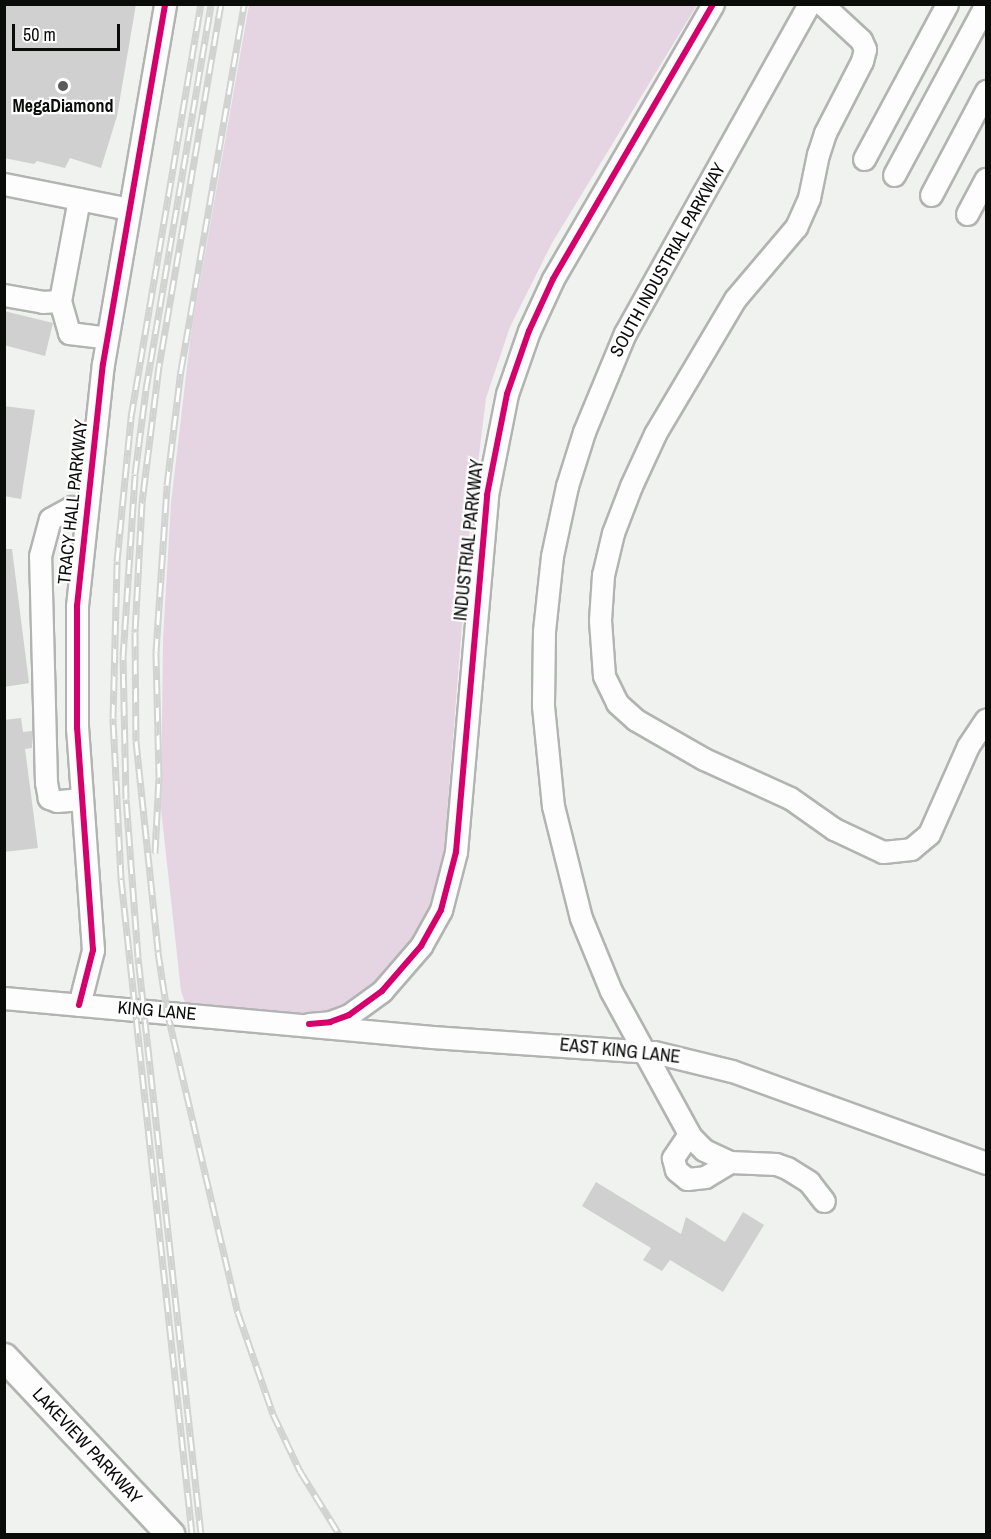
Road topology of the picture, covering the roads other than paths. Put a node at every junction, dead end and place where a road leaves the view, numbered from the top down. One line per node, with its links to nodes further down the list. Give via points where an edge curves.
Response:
1 (165, 4): 14 (street, TRACY HALL PARKWAY)
2 (713, 4): 28 (street, INDUSTRIAL PARKWAY, via 553,279 507,394 487,495 456,852 441,910 416,954 382,991 350,1015)
3 (809, 4): 29 (street, SOUTH INDUSTRIAL PARKWAY, via 621,342 575,459 552,556 542,670 553,806 584,927)
4 (822, 4): 24 (street, via 861,40 865,49 862,61 825,133 809,198 796,227 735,298 655,434 631,486 613,533 603,575 600,620 604,676 617,704 636,720 713,763 790,798 834,829 883,852 911,849 929,834 969,746)
5 (947, 4): 8 (street)
6 (986, 4): 9 (street)
7 (987, 91): 12 (street)
8 (864, 159)
9 (894, 175)
10 (987, 178): 15 (street)
11 (4, 184): 13 (street)
12 (931, 195)
13 (79, 199): 14 (street); 17 (street)
14 (129, 209): 18 (street, TRACY HALL PARKWAY)
15 (967, 214)
16 (4, 295): 17 (street)
17 (60, 301): 18 (street, via 69,333)
18 (107, 338): 19 (street, TRACY HALL PARKWAY)
19 (87, 507): 20 (street, via 72,507 50,519 40,556); 21 (street, TRACY HALL PARKWAY)
20 (41, 603): 21 (street); 22 (street)
21 (77, 606): 23 (street, TRACY HALL PARKWAY)
22 (46, 698): 23 (street); 25 (street, via 43,732 49,798)
23 (77, 699): 25 (street, TRACY HALL PARKWAY)
24 (987, 719)
25 (81, 799): 27 (street, TRACY HALL PARKWAY, via 93,950)
26 (4, 998): 27 (street, KING LANE)
27 (79, 1005): 28 (street, KING LANE)
28 (309, 1024): 29 (street, EAST KING LANE, via 432,1037)
29 (642, 1050): 30 (street, SOUTH INDUSTRIAL PARKWAY); 32 (street, EAST KING LANE, via 732,1071)
30 (689, 1134): 31 (street, SOUTH INDUSTRIAL PARKWAY, via 704,1150); 31 (street, via 673,1158 676,1170 687,1179 705,1177)
31 (730, 1162): 33 (street, via 776,1164 808,1182)
32 (987, 1163)
33 (824, 1201)
34 (4, 1357): 35 (main road, LAKEVIEW PARKWAY)
35 (170, 1534)

